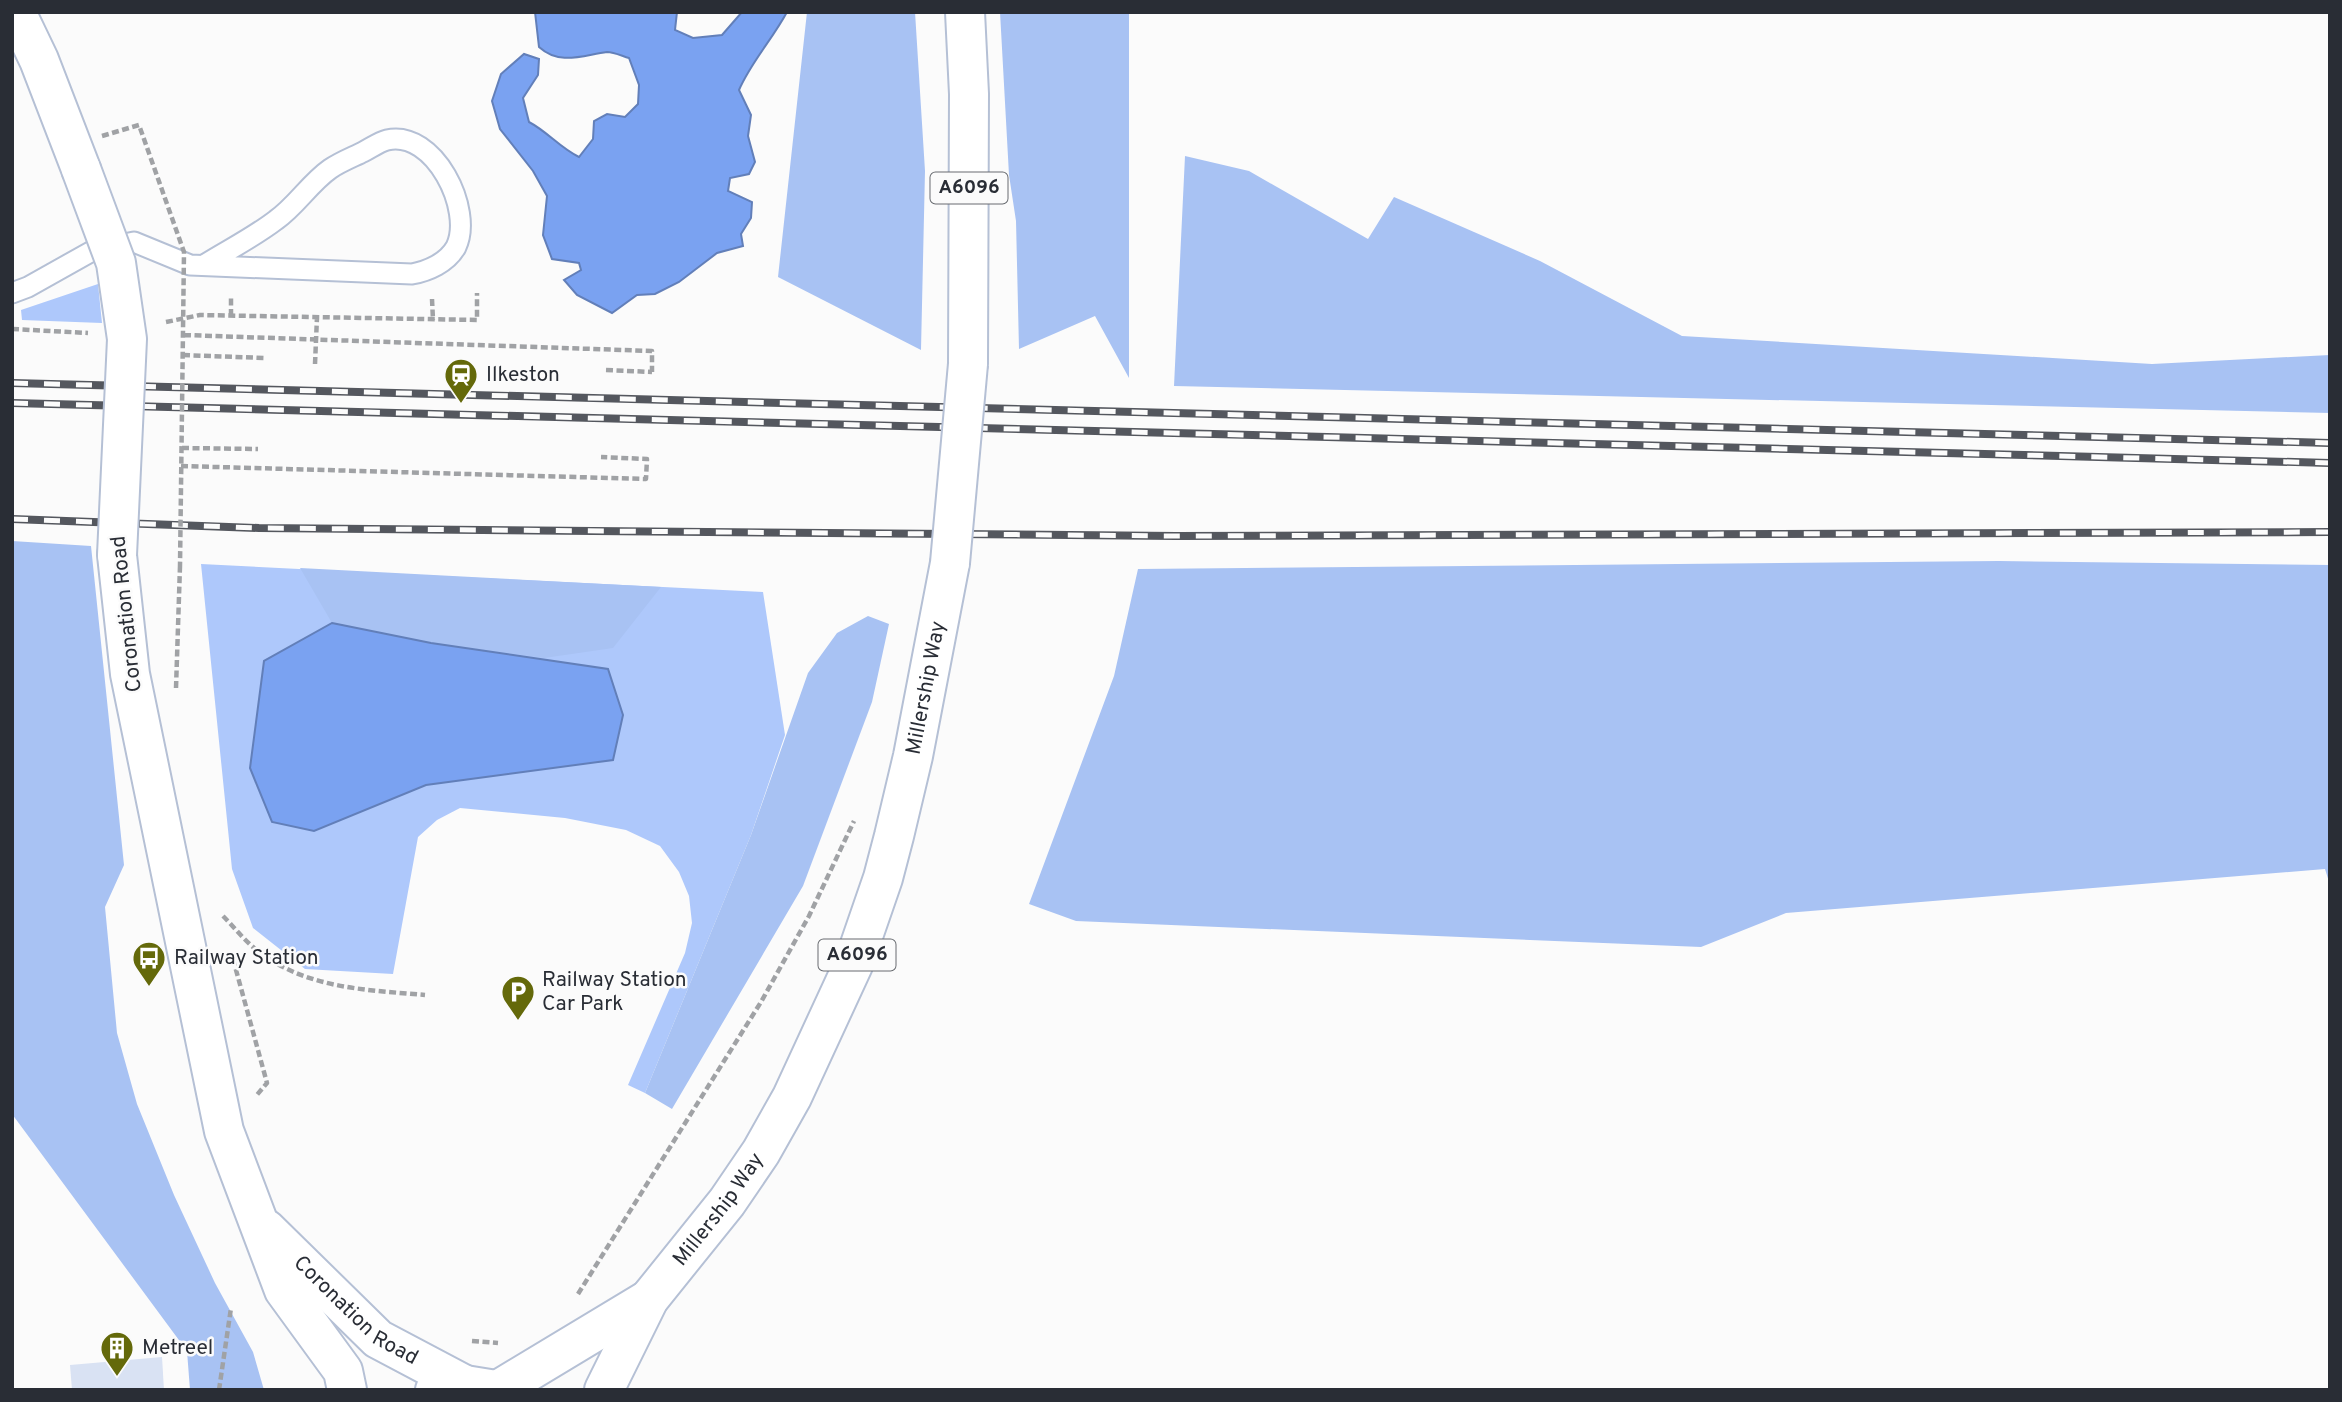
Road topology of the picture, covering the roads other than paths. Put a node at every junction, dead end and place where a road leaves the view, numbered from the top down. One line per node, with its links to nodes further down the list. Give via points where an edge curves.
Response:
1 (16, 12): 5 (street, Coronation Road, bridge, via 87,154 116,263 127,339 117,555 130,674 224,1131)
2 (965, 12): 6 (street, Millership Way / A6096, bridge, via 968,364 950,563 894,836 853,965 761,1152)
3 (204, 265): 3 (lane, via 278,219 330,169 386,141 406,138 438,160 460,221 452,253 430,270 412,274); 4 (lane, via 190,265 134,243 94,250)
4 (12, 293)
5 (257, 1220): 7 (street, Coronation Road, via 378,1339); 8 (street, Coronation Road, via 284,1290 343,1371)
6 (649, 1299): 7 (street, Millership Way / A6096); 9 (street, Millership Way / A6096)
7 (474, 1389)
8 (347, 1390)
9 (604, 1390)

